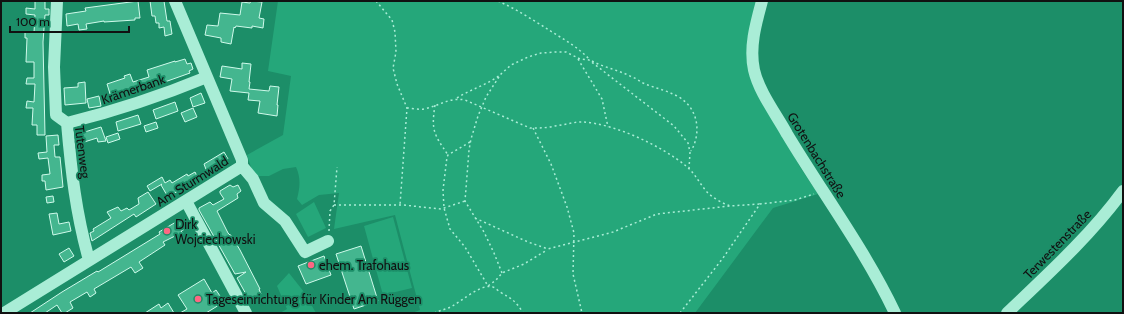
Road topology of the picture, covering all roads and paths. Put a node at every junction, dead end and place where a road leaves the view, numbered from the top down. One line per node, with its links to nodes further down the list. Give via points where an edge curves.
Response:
1 (57, 1): 14 (street, Tutenweg, via 54,91 56,115)
2 (175, 1): 9 (street, Am Sturmwald)
3 (376, 1): 13 (path, via 392,20 396,32 393,68)
4 (498, 1): 7 (path, via 517,10 580,50)
5 (762, 1): 24 (street, Grotenbachstraße, via 753,45 752,58 756,76)
6 (577, 57): 7 (path); 8 (path, via 566,52 541,53 511,65); 15 (path, via 602,99)
7 (590, 60): 18 (path, via 674,126 688,143); 18 (path, via 678,96 689,106 696,118 698,131)
8 (501, 74): 10 (path); 12 (path)
9 (207, 77): 14 (street, Krämerbank, via 136,104); 20 (street, Am Sturmwald, via 242,160)
10 (456, 99): 11 (path); 12 (path)
11 (435, 105): 13 (path, via 423,110); 19 (path, via 434,132)
12 (482, 107): 16 (path); 17 (path)
13 (407, 108): 29 (path)
14 (67, 123): 36 (street, Tutenweg, via 74,195)
15 (608, 127): 16 (path, via 581,122); 22 (path, via 666,152)
16 (534, 128): 34 (path, via 567,207)
17 (470, 142): 19 (path); 26 (path)
18 (690, 152): 22 (path)
19 (448, 155): 31 (path, via 443,190)
20 (242, 166): 25 (street, Am Sturmwald); 33 (street, via 253,179 264,203 285,221 304,252)
21 (337, 167): 28 (path)
22 (689, 169): 30 (path, via 707,192)
23 (1123, 190): 46 (street, Terwestenstraße, via 1080,242)
24 (823, 192): 27 (path, via 795,200); 45 (street, Grotenbachstraße, via 883,288)
25 (186, 200): 36 (street, Am Sturmwald); 40 (street)
26 (465, 201): 31 (path); 32 (path)
27 (760, 204): 30 (path); 44 (path, via 723,258)
28 (334, 205): 29 (path); 33 (path, via 330,211)
29 (400, 205): 31 (path)
30 (730, 206): 34 (path, via 657,214 613,232)
31 (444, 208): 38 (path, via 450,229 465,247)
32 (475, 218): 35 (path); 37 (path)
33 (328, 241)
34 (574, 242): 35 (path); 43 (path, via 573,274)
35 (548, 249): 37 (path, via 524,264)
36 (89, 260): 39 (street, Am Sturmwald)
37 (502, 273): 38 (path)
38 (488, 286): 41 (path); 42 (path, via 511,298)
39 (4, 313)
40 (246, 313)
41 (434, 313)
42 (523, 313)
43 (582, 313)
44 (680, 313)
45 (895, 313)
46 (1007, 313)

